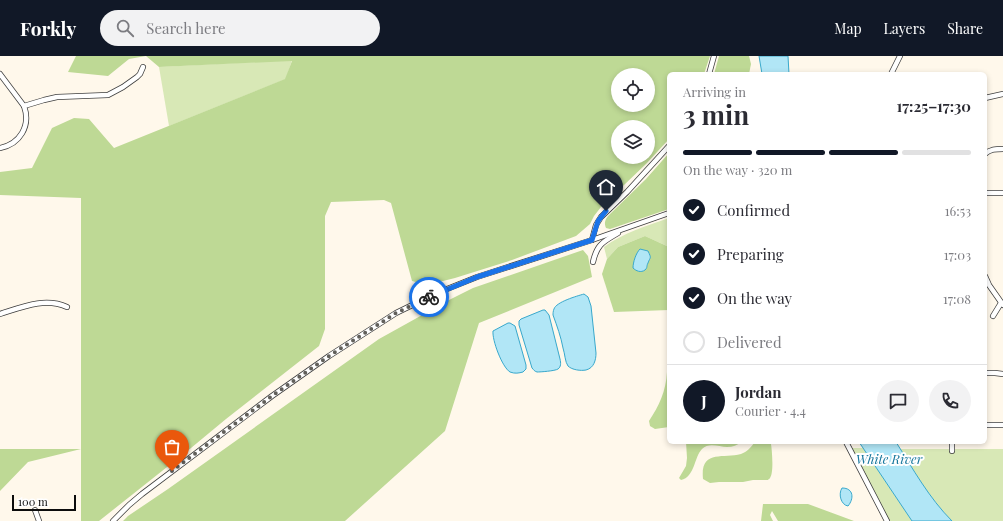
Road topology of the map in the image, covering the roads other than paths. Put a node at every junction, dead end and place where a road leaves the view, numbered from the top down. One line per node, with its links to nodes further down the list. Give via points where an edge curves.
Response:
1 (714, 56): 4 (street)
2 (900, 56): 5 (street)
3 (143, 67): 9 (street, via 137,77 108,94 57,98)
4 (710, 72)
5 (892, 72)
6 (0, 74): 9 (street)
7 (1003, 94): 8 (street)
8 (987, 98)
9 (24, 106): 10 (street, via 24,130 13,144)
10 (0, 148)
11 (667, 148): 18 (street, via 601,217)
12 (1003, 149): 13 (street)
13 (987, 153)
14 (987, 193): 15 (street)
15 (1003, 193)
16 (667, 214): 17 (street)
17 (626, 228): 18 (street); 19 (street, via 597,248)
18 (592, 240): 34 (street, via 477,277 396,313 272,396 142,494)
19 (593, 262)
20 (987, 280): 21 (street)
21 (1002, 304): 24 (street)
22 (68, 307): 23 (street, via 53,302 40,303)
23 (0, 314)
24 (993, 316)
25 (987, 372): 26 (street)
26 (1003, 374)
27 (987, 425): 28 (street)
28 (1003, 425)
29 (847, 444): 35 (street)
30 (952, 444): 31 (street)
31 (952, 450)
32 (35, 510): 33 (street)
33 (39, 521)
34 (113, 521)
35 (887, 521)

